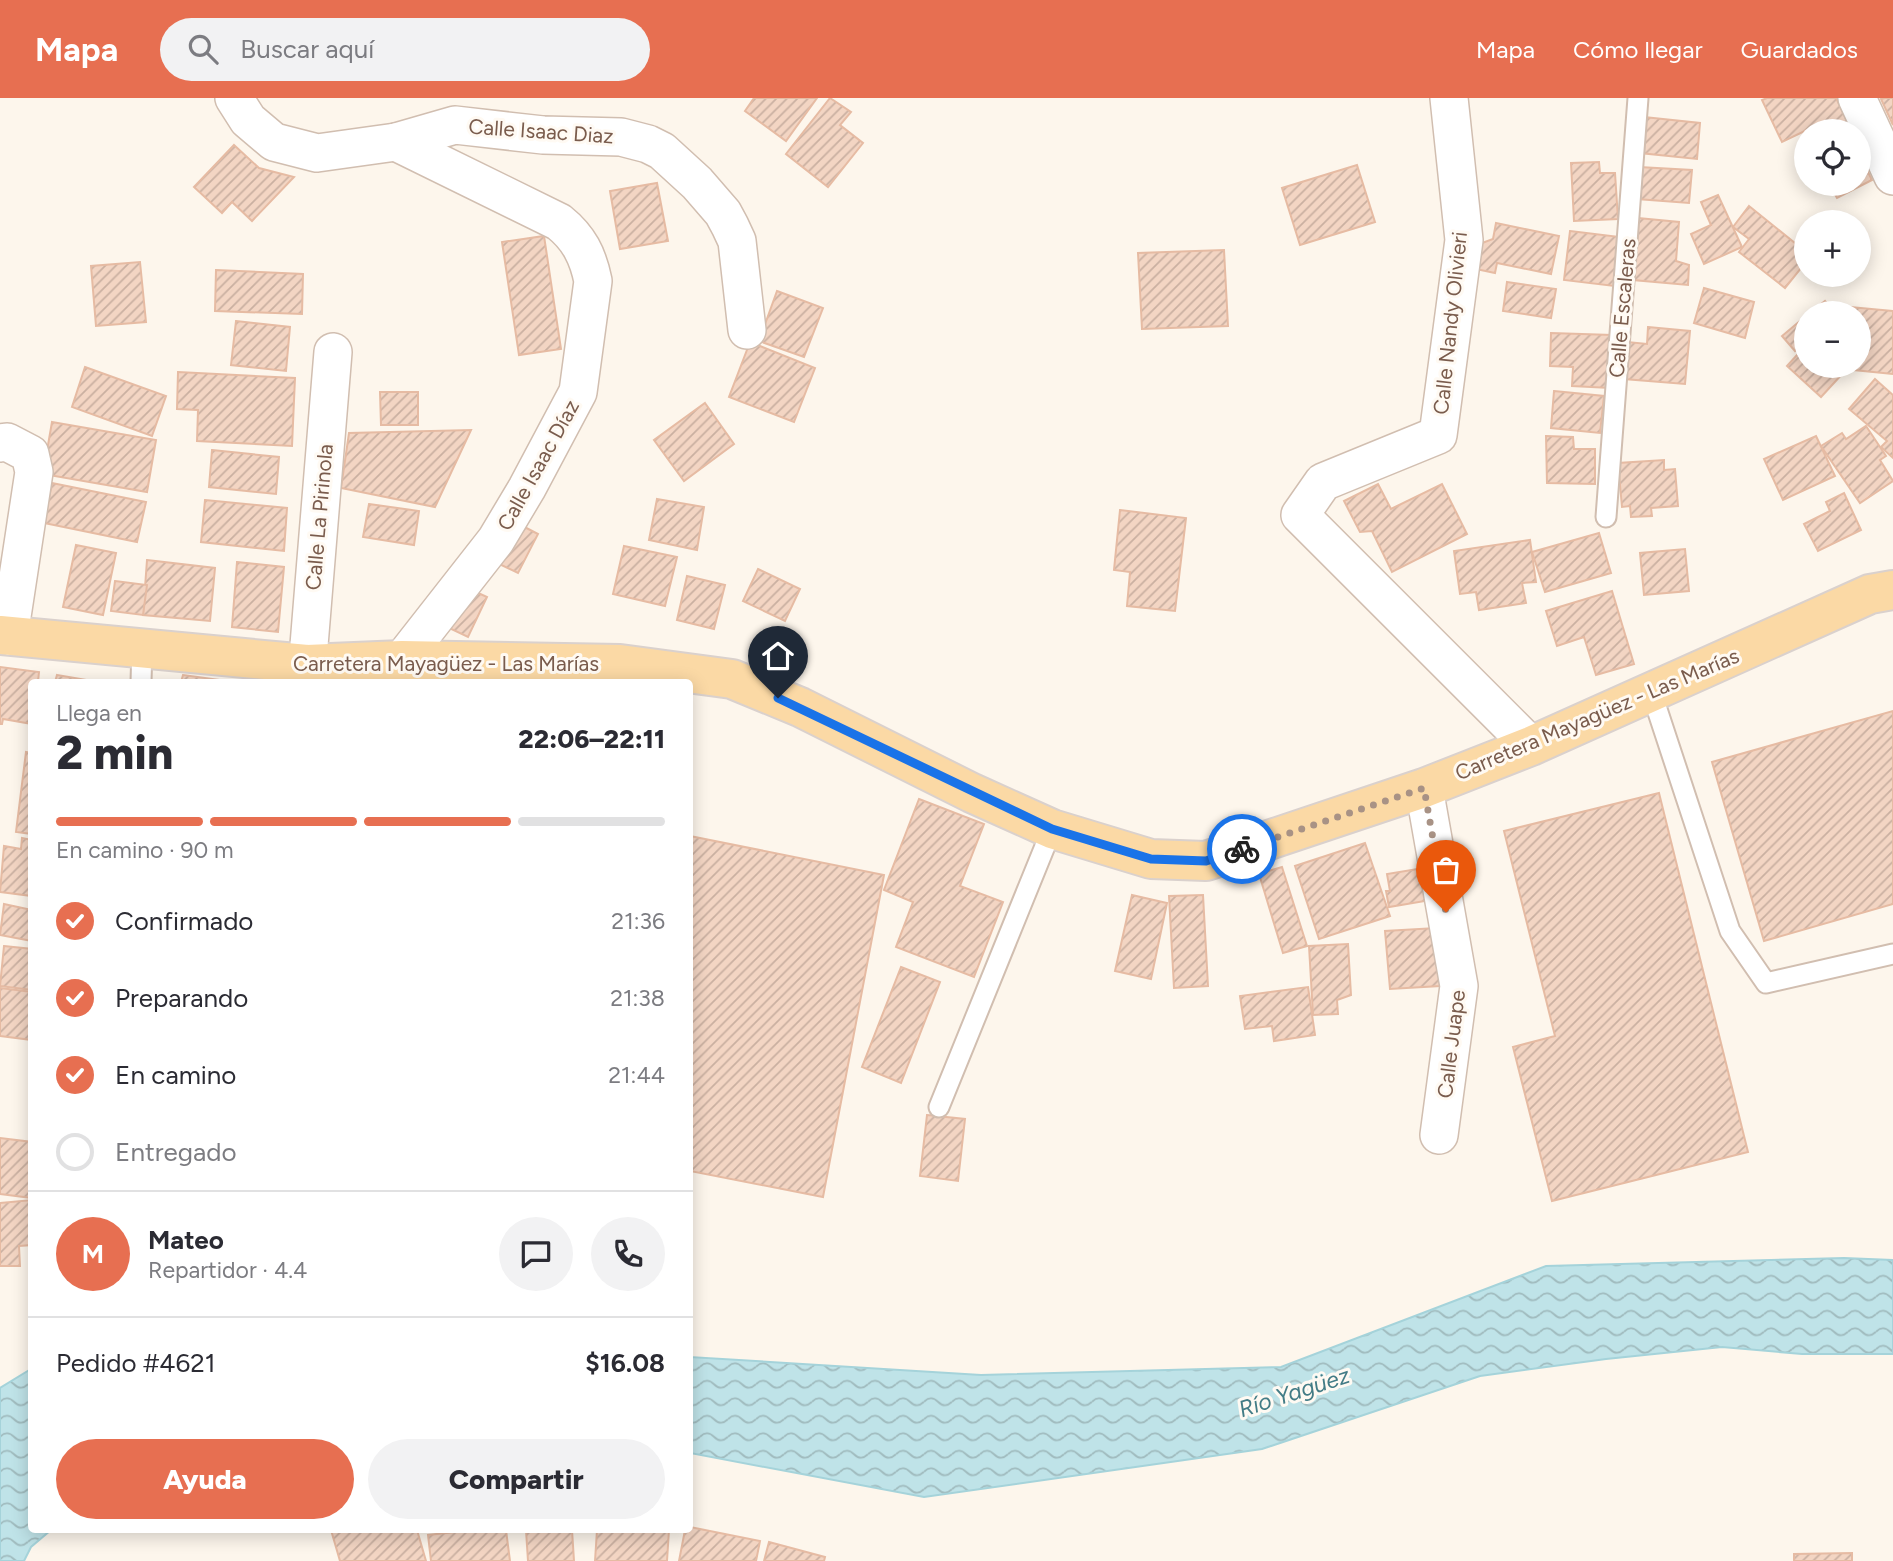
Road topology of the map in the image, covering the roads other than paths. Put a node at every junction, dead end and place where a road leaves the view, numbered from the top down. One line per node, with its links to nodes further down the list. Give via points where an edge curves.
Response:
1 (233, 98): 5 (street, Calle Isaac Diaz, via 262,134 288,147 317,153)
2 (1449, 98): 17 (street, Calle Nandy Olivieri, via 1464,240 1438,435 1323,482 1300,515)
3 (1638, 98): 10 (lane, Calle Escaleras)
4 (1857, 98): 6 (street)
5 (396, 142): 7 (street, Calle Isaac Diaz, via 455,125 543,135 621,136 662,151 697,183 730,226 737,241); 13 (street, Calle Isaac Díaz, via 559,222 579,242 593,281 578,393 496,540)
6 (1893, 176)
7 (747, 330)
8 (332, 352): 15 (street, Calle La Pirinola)
9 (0, 443): 12 (street, via 30,454 34,472)
10 (1606, 517)
11 (1893, 590): 16 (main road, Carretera Mayagüez - Las Marías, via 1870,594)
12 (4, 636): 14 (main road, Carretera Mayagüez - Las Marías)
13 (402, 660): 15 (main road, Carretera Mayagüez - Las Marías); 19 (main road, Carretera Mayagüez - Las Marías, via 620,664 732,679 800,707)
14 (141, 665): 15 (main road, Carretera Mayagüez - Las Marías)
15 (307, 673)
16 (1651, 691): 17 (main road, Carretera Mayagüez - Las Marías); 20 (lane, via 1730,930 1766,982)
17 (1531, 746): 18 (main road, Carretera Mayagüez - Las Marías)
18 (1424, 788): 19 (main road, Carretera Mayagüez - Las Marías, via 1206,861 1151,859); 22 (street, Calle Juape, via 1459,986)
19 (1052, 829): 21 (lane)
20 (1893, 954)
21 (939, 1107)
22 (1439, 1135)

